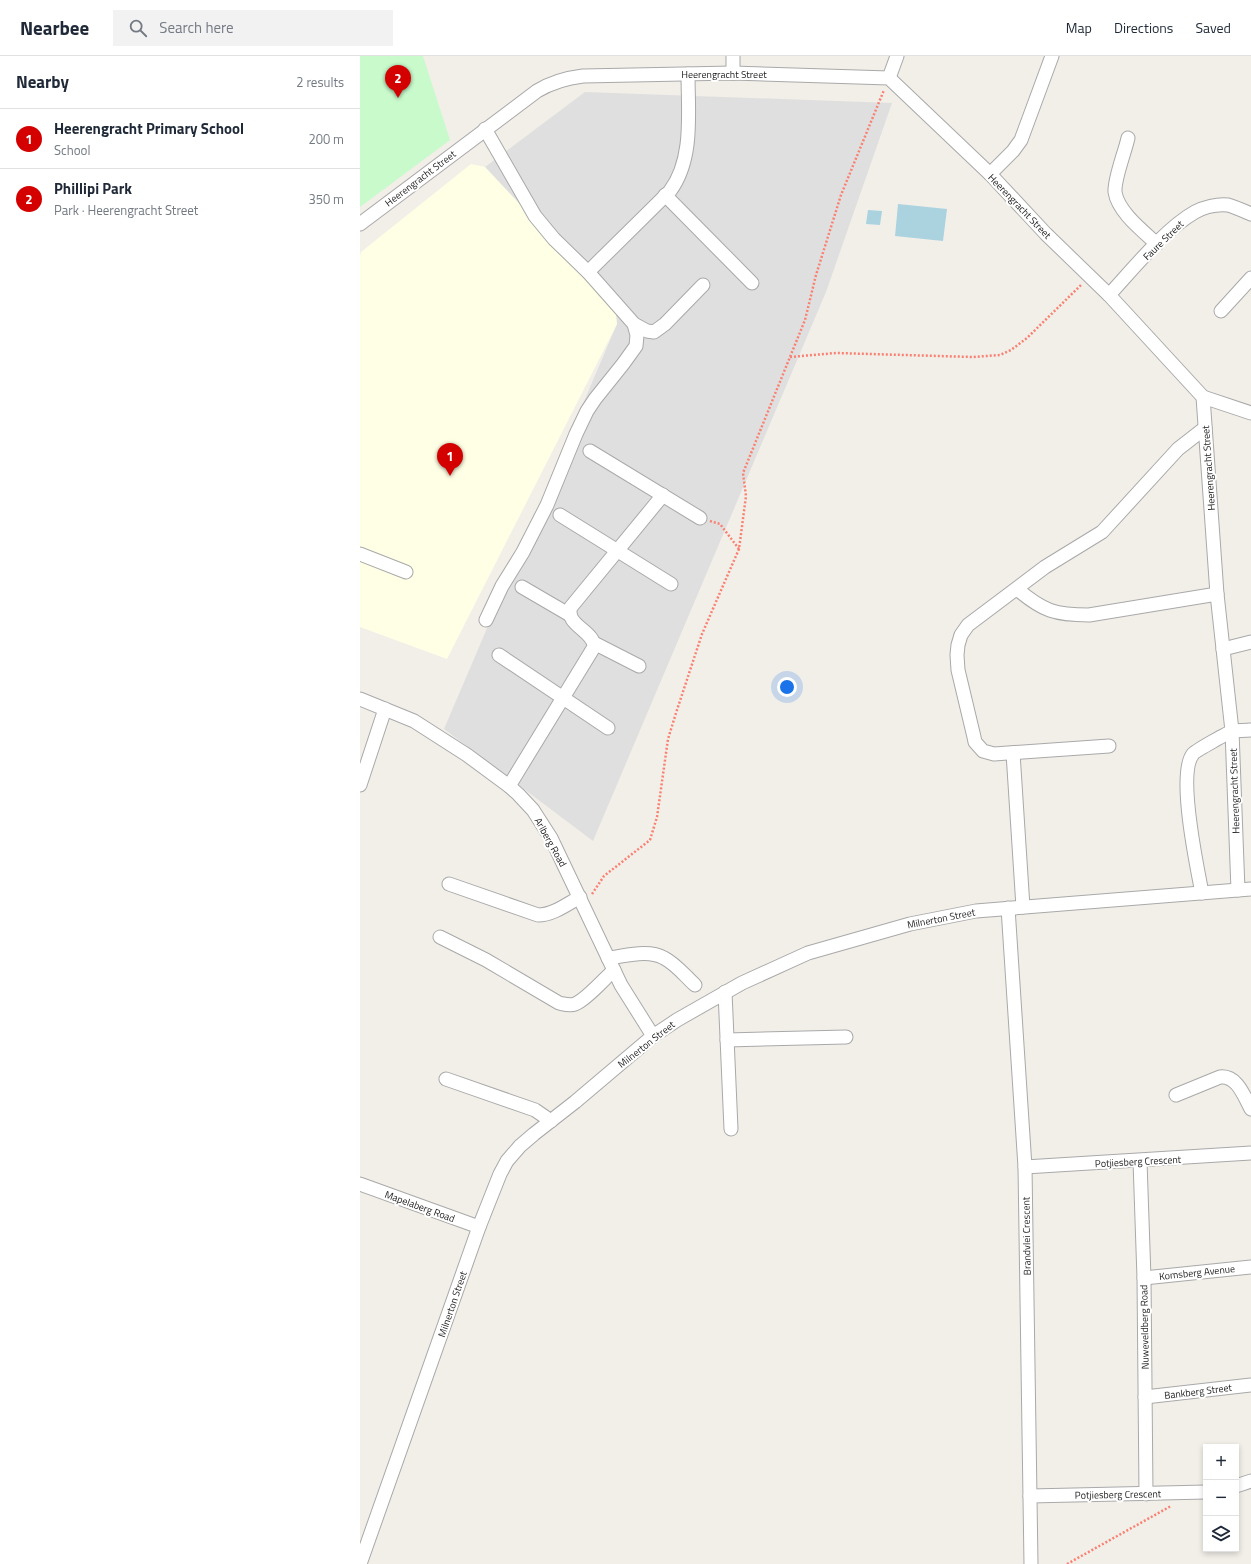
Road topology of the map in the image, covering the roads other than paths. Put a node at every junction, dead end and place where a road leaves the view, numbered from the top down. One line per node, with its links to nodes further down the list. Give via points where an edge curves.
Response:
1 (733, 56): 4 (street)
2 (897, 56): 6 (street)
3 (1052, 56): 9 (street, via 1021,140)
4 (733, 73): 5 (street, Heerengracht Street); 6 (street, Heerengracht Street)
5 (688, 74): 7 (street, Heerengracht Street, via 566,78 548,84); 10 (street, via 689,123 685,155 676,183)
6 (889, 78): 9 (street, Heerengracht Street)
7 (485, 128): 12 (street, Heerengracht Street); 14 (street, via 536,216 554,239)
8 (1128, 138): 13 (street, via 1115,191 1122,208)
9 (990, 174): 18 (street, Heerengracht Street, via 1046,234)
10 (665, 195): 14 (street); 16 (street)
11 (1251, 214): 13 (street, Faure Street, via 1228,205 1196,211)
12 (360, 224)
13 (1157, 244): 18 (street, Faure Street)
14 (588, 272): 20 (street)
15 (1251, 278): 19 (street)
16 (752, 283)
17 (703, 285): 20 (street, via 654,332 647,332)
18 (1109, 295): 21 (street, Heerengracht Street)
19 (1221, 311)
20 (634, 324): 36 (street, via 636,346 587,411 547,505)
21 (1203, 396): 22 (street); 23 (street, Heerengracht Street)
22 (1251, 413)
23 (1205, 428): 33 (street, via 1178,449 1102,532 1045,567); 34 (street, Heerengracht Street)
24 (590, 451): 25 (street)
25 (663, 495): 27 (street); 28 (street)
26 (560, 515): 28 (street)
27 (700, 518)
28 (617, 551): 31 (street); 35 (street, via 571,607)
29 (360, 554): 30 (street)
30 (406, 572)
31 (671, 584)
32 (522, 587): 35 (street)
33 (1017, 589): 34 (street, via 1041,607 1069,615 1089,615); 49 (street, via 968,625 961,635 957,655 958,670 975,742 988,752)
34 (1217, 594): 39 (street, Heerengracht Street)
35 (570, 616): 38 (street)
36 (486, 620)
37 (1251, 642): 39 (street)
38 (594, 643): 41 (street); 42 (street, via 594,648)
39 (1223, 649): 47 (street, Heerengracht Street)
40 (499, 655): 42 (street)
41 (638, 666)
42 (563, 698): 45 (street); 51 (street)
43 (360, 699): 44 (street, Arlberg Road)
44 (385, 709): 50 (street); 51 (street, Arlberg Road, via 414,721 444,739)
45 (608, 728)
46 (1251, 730): 47 (street)
47 (1232, 731): 53 (street, Heerengracht Street); 54 (street, via 1197,750 1187,770 1188,804)
48 (1109, 746): 49 (street)
49 (1013, 753): 56 (street)
50 (360, 784)
51 (509, 786): 55 (street, Arlberg Road, via 533,810 552,838)
52 (449, 884): 55 (street, via 538,915)
53 (1245, 890): 54 (street, Milnerton Street)
54 (1202, 893): 56 (street, Milnerton Street)
55 (582, 902): 59 (street, Arlberg Road)
56 (1023, 907): 57 (street, Milnerton Street)
57 (1008, 908): 61 (street, Milnerton Street, via 946,916 808,953); 72 (street, Brandvlei Crescent)
58 (440, 937): 59 (street, via 566,1005 574,1005 581,1001)
59 (611, 964): 60 (street, via 644,953 663,957); 62 (street, Arlberg Road, via 621,985)
60 (695, 985)
61 (726, 992): 62 (street, Milnerton Street); 64 (street)
62 (654, 1036): 68 (street, Milnerton Street)
63 (846, 1037): 64 (street)
64 (727, 1040): 69 (street)
65 (446, 1079): 68 (street, via 528,1108)
66 (1176, 1095): 67 (street, via 1220,1077 1227,1077 1236,1083)
67 (1251, 1109)
68 (551, 1121): 74 (street, Milnerton Street, via 520,1146 507,1161)
69 (731, 1129)
70 (1251, 1153): 71 (street, Potjiesberg Crescent)
71 (1140, 1161): 72 (street, Potjiesberg Crescent); 76 (street, Nuweveldberg Road)
72 (1025, 1167): 83 (street, Brandvlei Crescent)
73 (360, 1184): 74 (street, Mapelaberg Road)
74 (479, 1227): 84 (street, Milnerton Street)
75 (1251, 1267): 76 (street, Komsberg Avenue)
76 (1144, 1278): 78 (street, Nuweveldberg Road)
77 (1251, 1385): 78 (street, Bankberg Street)
78 (1146, 1397): 82 (street, Nuweveldberg Road)
79 (1251, 1481): 80 (street)
80 (1239, 1485)
81 (1203, 1492): 82 (street, Potjiesberg Crescent)
82 (1146, 1494): 83 (street, Potjiesberg Crescent)
83 (1030, 1496): 85 (street, Brandvlei Crescent)
84 (360, 1564)
85 (1031, 1564)

